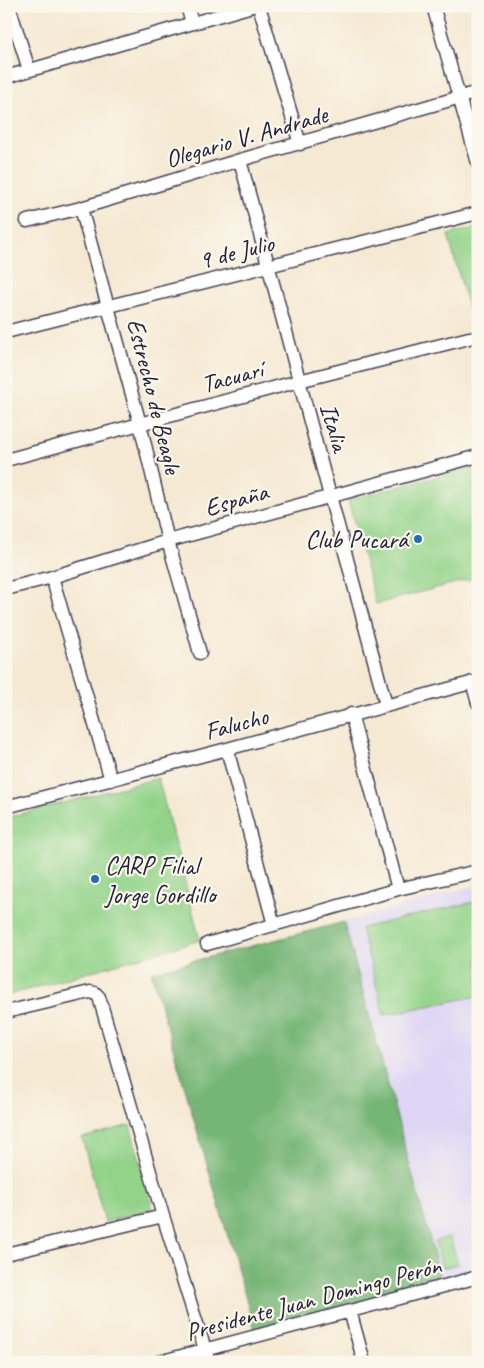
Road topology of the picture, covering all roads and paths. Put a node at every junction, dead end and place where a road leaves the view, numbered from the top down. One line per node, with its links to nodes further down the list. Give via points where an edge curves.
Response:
1 (9, 6): 7 (street)
2 (187, 6): 6 (street)
3 (252, 6): 6 (street)
4 (259, 6): 11 (street)
5 (433, 6): 10 (street)
6 (192, 23): 7 (street)
7 (29, 70): 8 (street)
8 (6, 77)
9 (478, 92): 10 (street, Olegario V. Andrade)
10 (459, 98): 11 (street, Olegario V. Andrade); 13 (street)
11 (300, 144): 12 (street, Olegario V. Andrade)
12 (240, 160): 14 (street, Olegario V. Andrade); 17 (street, Italia)
13 (478, 163)
14 (81, 208): 16 (street, Olegario V. Andrade); 18 (street, Estrecho de Beagle)
15 (478, 213): 17 (street, 9 de Julio)
16 (27, 221)
17 (268, 266): 18 (street, 9 de Julio); 21 (street, Italia)
18 (109, 306): 19 (street, 9 de Julio); 22 (street, Estrecho de Beagle)
19 (6, 332)
20 (469, 338): 21 (street, Tacuarí)
21 (299, 381): 22 (street, Tacuarí); 25 (street, Italia)
22 (140, 424): 24 (street, Tacuarí); 26 (street, Estrecho de Beagle)
23 (478, 456): 25 (street, España)
24 (6, 460)
25 (331, 496): 26 (street, España); 32 (street, Italia)
26 (168, 541): 27 (street, España); 29 (street, Estrecho de Beagle)
27 (52, 577): 28 (street, España); 35 (street)
28 (6, 589)
29 (200, 653)
30 (475, 681): 31 (street); 32 (street, Falucho)
31 (478, 703)
32 (386, 705): 33 (street, Falucho)
33 (351, 714): 34 (street, Falucho); 38 (street)
34 (227, 749): 35 (street, Falucho); 39 (street)
35 (111, 780): 36 (street, Falucho)
36 (6, 807)
37 (478, 871): 38 (street)
38 (398, 889): 39 (street)
39 (274, 925): 40 (street)
40 (207, 944)
41 (6, 1012): 42 (street, via 95,993)
42 (163, 1216): 43 (street); 46 (street)
43 (6, 1254)
44 (478, 1277): 45 (street, Presidente Juan Domingo Perón)
45 (350, 1311): 46 (street, Presidente Juan Domingo Perón); 49 (street)
46 (206, 1349): 47 (street, Presidente Juan Domingo Perón); 48 (street)
47 (159, 1362)
48 (209, 1362)
49 (364, 1362)

